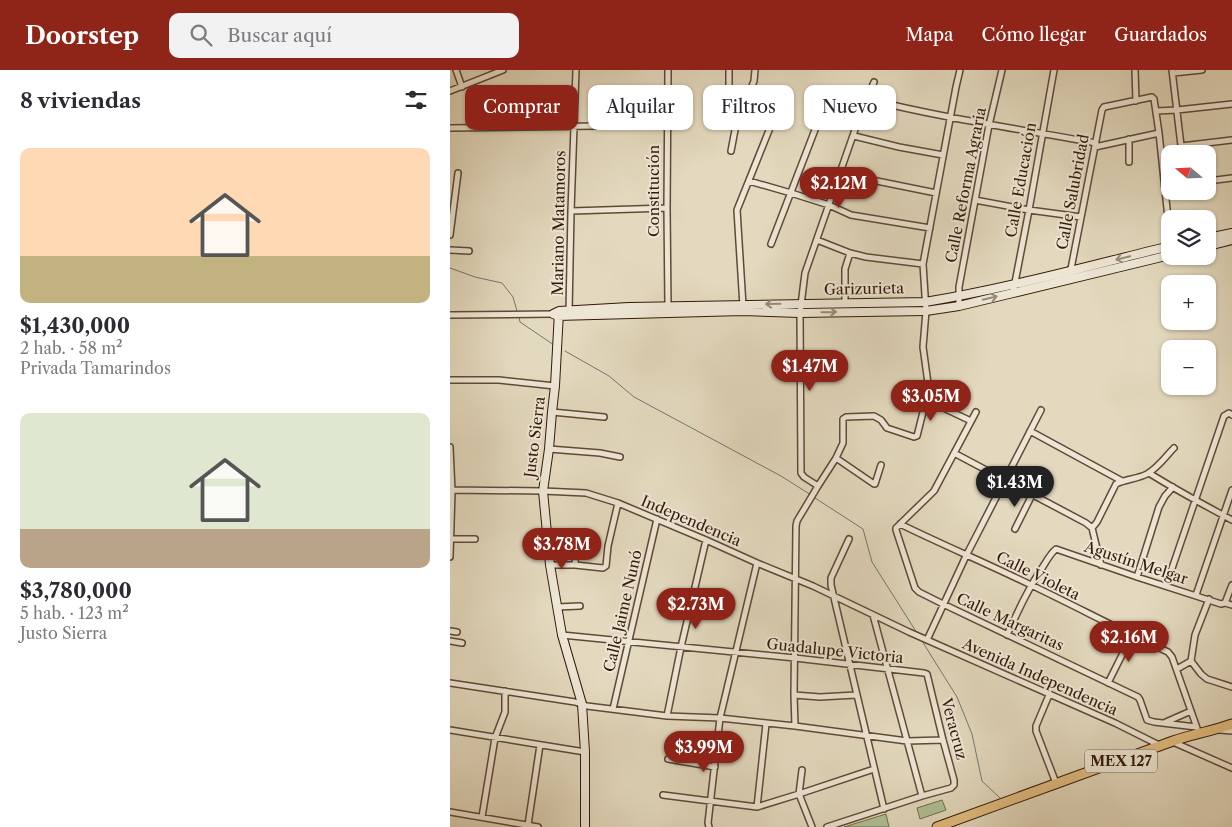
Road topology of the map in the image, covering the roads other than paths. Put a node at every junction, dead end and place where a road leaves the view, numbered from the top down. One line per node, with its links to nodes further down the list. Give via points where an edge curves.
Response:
1 (456, 70): 20 (street)
2 (483, 70): 14 (street)
3 (503, 70): 14 (street)
4 (576, 70): 16 (street, Mariano Matamoros)
5 (668, 70): 17 (street, Constitución)
6 (729, 70): 18 (street)
7 (755, 70): 44 (street)
8 (960, 70): 27 (street)
9 (1002, 70): 28 (street, Calle Reforma Agraria)
10 (1054, 70): 37 (street, Calle Educación)
11 (1135, 70): 22 (street)
12 (1202, 70): 13 (street)
13 (1172, 72): 25 (street)
14 (486, 77): 20 (street)
15 (874, 82): 19 (street)
16 (575, 85)
17 (668, 85)
18 (729, 85)
19 (873, 85)
20 (462, 87): 21 (street)
21 (450, 91)
22 (1136, 101): 26 (street, via 1152,97); 41 (street, Calle Salubridad, via 1102,110)
23 (1232, 104): 25 (street)
24 (896, 106): 27 (street)
25 (1176, 110): 26 (street); 42 (street)
26 (1156, 111): 36 (street)
27 (951, 118): 28 (street); 45 (street)
28 (989, 125): 37 (street); 54 (street, Calle Reforma Agraria)
29 (450, 128): 30 (street)
30 (465, 128)
31 (574, 130): 59 (street, Mariano Matamoros)
32 (667, 130): 56 (street, Constitución)
33 (769, 130): 51 (street)
34 (815, 130): 52 (street)
35 (856, 130): 38 (street)
36 (1159, 133): 39 (street); 58 (street)
37 (1043, 134): 41 (street); 57 (street, Calle Educación)
38 (854, 136): 45 (street); 47 (street)
39 (1129, 139): 41 (street); 46 (street)
40 (1232, 140): 43 (street)
41 (1095, 145): 60 (street, Calle Salubridad)
42 (1181, 145)
43 (1190, 145)
44 (731, 151)
45 (943, 155): 53 (street)
46 (1129, 162)
47 (842, 171): 53 (street); 55 (street)
48 (458, 173): 63 (street)
49 (1232, 178): 50 (street)
50 (1216, 180)
51 (749, 181): 52 (street); 84 (street, via 737,210)
52 (791, 193): 55 (street); 67 (street)
53 (936, 193): 61 (street)
54 (976, 200): 57 (street); 79 (street, Calle Reforma Agraria)
55 (829, 205): 61 (street, via 851,215); 65 (street)
56 (666, 208): 59 (street); 85 (street, Constitución)
57 (1030, 210): 60 (street); 77 (street, Calle Educación)
58 (1167, 210)
59 (571, 211): 86 (street, Mariano Matamoros)
60 (1081, 217): 75 (street, Calle Salubridad)
61 (930, 228): 74 (street)
62 (1232, 233): 64 (main road)
63 (450, 235)
64 (1216, 236)
65 (817, 240): 72 (street); 80 (street, via 805,273)
66 (1232, 240): 68 (main road)
67 (771, 244)
68 (1216, 244)
69 (1161, 248): 75 (main road, Garizurieta, one-way to 75)
70 (450, 250): 71 (street)
71 (469, 251)
72 (850, 253): 74 (street); 81 (street, via 844,269)
73 (1161, 257): 76 (main road, Garizurieta)
74 (923, 264): 82 (street)
75 (1070, 271): 76 (street, Calle Salubridad); 77 (main road, Garizurieta)
76 (1069, 279): 78 (main road, Garizurieta)
77 (1014, 284): 78 (street, Calle Educación); 79 (main road, Garizurieta)
78 (1012, 293): 83 (main road, Garizurieta, one-way to 78)
79 (959, 296): 82 (main road, Garizurieta); 83 (street, Calle Reforma Agraria)
80 (801, 304): 81 (main road, Garizurieta); 84 (main road, Garizurieta, one-way to 84); 87 (street)
81 (845, 304): 82 (main road, Garizurieta)
82 (925, 306): 83 (main road, Garizurieta); 87 (main road, Garizurieta, one-way to 82); 92 (street, via 923,348)
83 (959, 306)
84 (743, 308): 85 (main road, Garizurieta); 87 (main road, Garizurieta)
85 (668, 310): 86 (main road, Garizurieta)
86 (569, 313): 88 (main road, Garizurieta)
87 (800, 313): 111 (street, via 801,473)
88 (557, 314): 89 (street, Garizurieta); 91 (main road, Justo Sierra)
89 (450, 315)
90 (450, 380): 91 (street, via 499,380)
91 (555, 386): 94 (main road, Justo Sierra)
92 (930, 398): 98 (street, via 935,404); 105 (street, via 914,437 886,428 874,416 846,416 843,443)
93 (1041, 410): 99 (street)
94 (552, 412): 97 (street); 102 (main road, Justo Sierra)
95 (976, 412): 98 (street)
96 (1229, 415): 116 (street, via 1224,416)
97 (604, 417)
98 (971, 421): 103 (street)
99 (1030, 431): 108 (street); 109 (street)
100 (450, 447): 112 (street)
101 (1174, 448): 107 (street)
102 (549, 449): 104 (street); 113 (main road, Justo Sierra)
103 (954, 453): 108 (street); 121 (street, via 934,491)
104 (620, 457)
105 (836, 458): 106 (street, via 874,484); 111 (street)
106 (881, 466)
107 (1149, 473): 109 (street); 110 (street)
108 (1005, 479): 115 (street); 129 (street)
109 (1122, 481): 122 (street, via 1116,484)
110 (1172, 487): 116 (street); 135 (street, via 1159,507)
111 (817, 488): 136 (street, via 796,526)
112 (451, 490): 113 (street, Independencia); 125 (street)
113 (543, 490): 117 (street, Independencia, via 586,492); 132 (main road, Justo Sierra)
114 (1232, 490): 118 (street)
115 (1032, 495): 122 (street); 123 (street)
116 (1195, 499): 118 (street); 138 (street)
117 (618, 502): 119 (street, Independencia); 134 (street, via 606,566)
118 (1223, 515): 120 (street); 141 (street)
119 (657, 519): 128 (street, Independencia); 157 (street, Calle Jaime Nunó)
120 (1232, 520)
121 (900, 524): 129 (street, Calle Violeta); 144 (street, Calle Margaritas, via 896,530 915,588)
122 (1092, 528): 133 (street)
123 (1015, 529)
124 (576, 537): 134 (street)
125 (450, 539): 126 (street); 130 (street)
126 (475, 539)
127 (849, 539): 140 (street, via 831,578)
128 (706, 540): 131 (street, Independencia); 159 (street)
129 (966, 556): 137 (street, Calle Violeta); 144 (street)
130 (450, 558)
131 (757, 563): 136 (street, Independencia); 160 (street)
132 (550, 565): 134 (street); 147 (main road, Justo Sierra)
133 (1101, 565): 135 (street, Agustín Melgar); 137 (street, Agustín Melgar, via 1056,550)
134 (575, 566)
135 (1136, 577): 138 (street, Agustín Melgar)
136 (796, 579): 140 (street, Independencia); 161 (street)
137 (1032, 585): 153 (street); 154 (street, Calle Violeta)
138 (1166, 586): 141 (street, Agustín Melgar)
139 (1232, 586): 143 (street)
140 (833, 595): 148 (street, Independencia); 163 (street)
141 (1196, 595): 142 (street, Agustín Melgar)
142 (1209, 600): 143 (street, Agustín Melgar); 162 (street, via 1195,635)
143 (1225, 603): 145 (street, Agustín Melgar)
144 (943, 604): 153 (street, Calle Margaritas); 155 (street)
145 (1232, 605)
146 (580, 606): 147 (street)
147 (557, 607): 152 (main road, Justo Sierra)
148 (873, 615): 151 (street, Independencia); 164 (street)
149 (450, 630): 150 (street)
150 (457, 632)
151 (909, 632): 155 (street, Avenida Independencia)
152 (562, 635): 157 (street, Guadalupe Victoria); 174 (main road, Justo Sierra)
153 (1007, 635): 167 (street, Calle Margaritas)
154 (1132, 635): 165 (street, Calle Violeta, via 1168,652); 167 (street)
155 (925, 640): 173 (street, Avenida Independencia)
156 (450, 641): 158 (street)
157 (628, 641): 159 (street, Guadalupe Victoria); 175 (street, Calle Jaime Nunó)
158 (462, 643)
159 (681, 647): 160 (street, Guadalupe Victoria); 177 (street)
160 (736, 652): 161 (street, Guadalupe Victoria); 178 (street)
161 (795, 658): 163 (street, Guadalupe Victoria); 171 (street)
162 (1191, 661): 165 (street); 169 (street, via 1207,679)
163 (850, 664): 164 (street, Guadalupe Victoria); 172 (street)
164 (887, 669): 166 (street, Guadalupe Victoria); 190 (street)
165 (1177, 669): 176 (street, Calle Violeta)
166 (927, 674): 189 (street, Veracruz)
167 (1108, 683): 179 (street, Calle Margaritas, via 1138,697 1147,720)
168 (450, 684): 170 (street)
169 (1232, 687)
170 (505, 691): 174 (street); 188 (street, via 505,712)
171 (794, 695): 172 (street); 182 (street)
172 (856, 695): 187 (street)
173 (1049, 695): 193 (street, Avenida Independencia); 200 (street, via 1036,731)
174 (582, 704): 175 (street); 194 (main road, Justo Sierra)
175 (613, 710): 177 (street)
176 (1191, 711): 179 (street); 185 (street, Calle Violeta)
177 (667, 716): 178 (street)
178 (720, 718): 180 (street); 196 (street)
179 (1165, 722): 185 (street, Calle Margaritas)
180 (766, 724): 182 (street); 205 (street)
181 (1232, 724): 183 (main road, MEX 127)
182 (795, 726): 187 (street)
183 (1217, 729): 185 (main road, MEX 127); 186 (street)
184 (450, 730): 188 (street)
185 (1198, 730): 191 (main road, MEX 127)
186 (1232, 732)
187 (867, 736): 190 (street); 198 (street)
188 (495, 738): 192 (street); 208 (street)
189 (943, 740): 190 (street); 203 (street, Veracruz, via 954,785)
190 (907, 741): 203 (street)
191 (1172, 742): 193 (main road, MEX 127); 197 (street)
192 (540, 745): 194 (street); 209 (street)
193 (1161, 746): 200 (main road, MEX 127)
194 (585, 752): 211 (main road, Justo Sierra)
195 (668, 759): 196 (street)
196 (714, 767): 204 (street)
197 (1232, 768)
198 (874, 769): 201 (street); 206 (street)
199 (802, 770): 201 (street)
200 (1056, 783): 215 (main road, MEX 127)
201 (800, 794): 205 (street); 213 (street)
202 (663, 796): 204 (street)
203 (922, 796): 206 (street)
204 (710, 800): 205 (street); 212 (street)
205 (757, 806)
206 (884, 809): 214 (street)
207 (450, 812): 208 (street)
208 (482, 817): 209 (street)
209 (528, 825): 210 (street)
210 (538, 827)
211 (585, 827)
212 (709, 827)
213 (812, 827)
214 (827, 827)
215 (937, 827)

